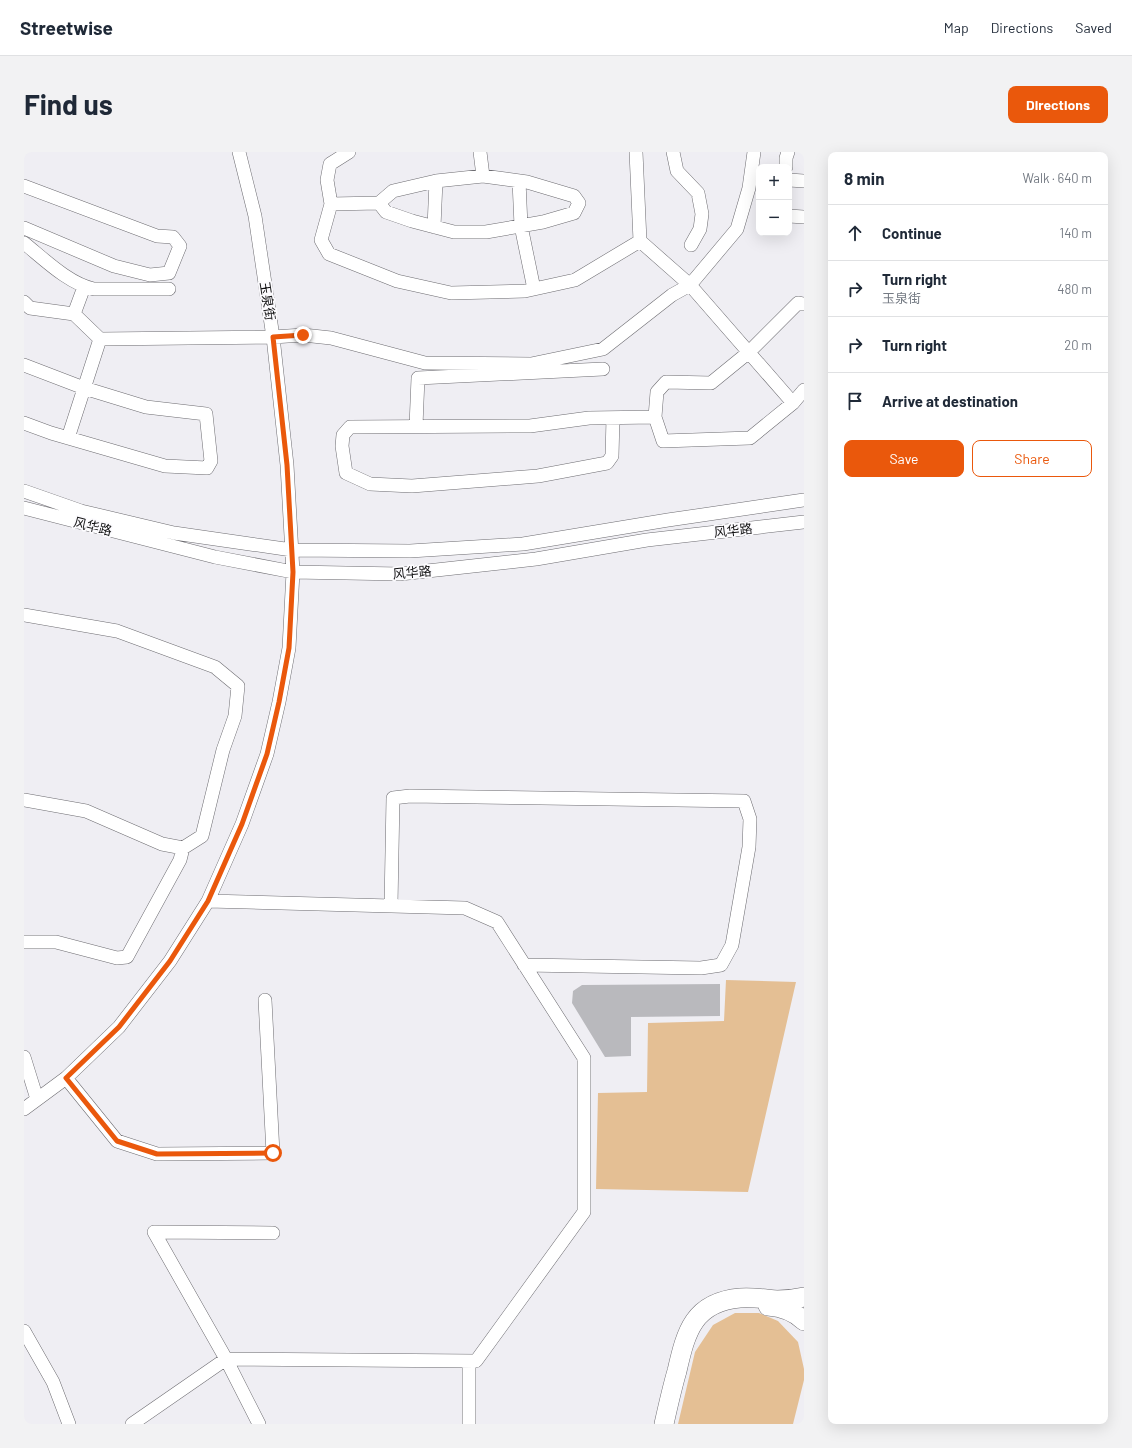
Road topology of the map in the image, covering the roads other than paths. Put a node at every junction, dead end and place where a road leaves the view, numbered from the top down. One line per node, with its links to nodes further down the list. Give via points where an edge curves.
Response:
1 (239, 152): 33 (street, 玉泉街, via 254,216)
2 (349, 152): 17 (street, via 330,164 327,180)
3 (480, 152): 9 (street)
4 (636, 152): 23 (street)
5 (673, 152): 25 (street, via 677,171 698,193 702,214 700,229)
6 (754, 152): 10 (street)
7 (788, 152): 8 (street)
8 (786, 164)
9 (483, 176): 12 (street); 13 (street)
10 (755, 178): 26 (street, via 749,188 738,229)
11 (792, 180): 14 (street)
12 (436, 181): 16 (street, via 392,192); 21 (street)
13 (519, 181): 20 (street); 20 (street, via 574,196 579,203 574,213)
14 (804, 181)
15 (24, 186): 22 (street, via 157,236 173,237 180,246 169,273 150,275 114,266)
16 (379, 203): 17 (street); 21 (street, via 386,212)
17 (331, 204): 29 (street, via 321,240 329,254 397,281 451,293)
18 (792, 216): 19 (street)
19 (804, 217)
20 (521, 226): 21 (street, via 486,232 454,232); 29 (street)
21 (434, 227)
22 (24, 228)
23 (640, 241): 26 (street); 29 (street, via 575,280)
24 (24, 243): 27 (street)
25 (691, 245)
26 (690, 285): 33 (street, via 672,295 603,349 531,364 425,363 331,338 303,335); 35 (street)
27 (84, 287): 28 (street); 32 (street)
28 (169, 289)
29 (534, 289)
30 (24, 302): 32 (street, via 30,308)
31 (804, 304): 35 (street, via 798,303)
32 (74, 314): 34 (street)
33 (273, 337): 34 (street); 50 (street, 玉泉街, via 287,465)
34 (100, 339): 38 (street)
35 (749, 352): 40 (street); 41 (street, via 711,383 666,382 657,392)
36 (24, 365): 38 (street)
37 (603, 369): 44 (street, via 418,378)
38 (84, 388): 45 (street); 45 (street, via 146,407 206,414 211,461 207,468 165,466)
39 (804, 390): 40 (street)
40 (792, 403): 41 (street, via 750,438 663,441)
41 (654, 417): 42 (street)
42 (613, 418): 44 (street, via 589,418 530,426); 44 (street, via 612,456 607,463 538,476 412,486 370,484 346,473 342,446 343,435 350,427)
43 (24, 423): 45 (street)
44 (416, 426)
45 (68, 438)
46 (24, 491): 50 (street, via 81,511 174,533)
47 (804, 500): 50 (street, via 523,544 410,551)
48 (24, 508): 51 (street, 风华路, via 215,557)
49 (804, 522): 51 (street, 风华路, via 648,540 536,559 400,574)
50 (292, 550): 51 (street, 玉泉街)
51 (293, 572): 55 (street, 玉泉街, via 289,648 267,754 242,824)
52 (24, 615): 54 (street, via 117,631 215,667 238,686 235,716 222,750 202,836)
53 (24, 800): 54 (street, via 86,811 162,844)
54 (183, 848): 57 (street, via 180,860 127,957 117,958 56,942)
55 (208, 901): 56 (street); 61 (street, 玉泉街, via 170,961 119,1027)
56 (391, 906): 58 (street, via 464,908 497,922); 58 (street, via 393,798 410,796 744,801 750,819 749,847 732,945 721,965 701,968)
57 (24, 942)
58 (524, 965): 69 (street, via 584,1058 584,1212 476,1361)
59 (265, 1000): 61 (street, via 273,1153 157,1154 117,1141)
60 (24, 1057): 62 (street)
61 (66, 1078): 62 (street, 玉泉街)
62 (37, 1099): 63 (street, 玉泉街)
63 (24, 1109)
64 (273, 1233): 68 (street, via 154,1232)
65 (804, 1297): 74 (highway, via 776,1300 757,1297 728,1299 704,1311 688,1330 683,1344)
66 (804, 1321): 75 (highway, via 789,1310 776,1306 747,1305 721,1312 709,1320 692,1348)
67 (24, 1331): 70 (street, via 53,1382)
68 (226, 1359): 69 (street); 71 (street); 72 (street)
69 (469, 1361): 73 (street)
70 (69, 1424)
71 (132, 1424)
72 (259, 1424)
73 (469, 1424)
74 (664, 1424)
75 (675, 1424)

